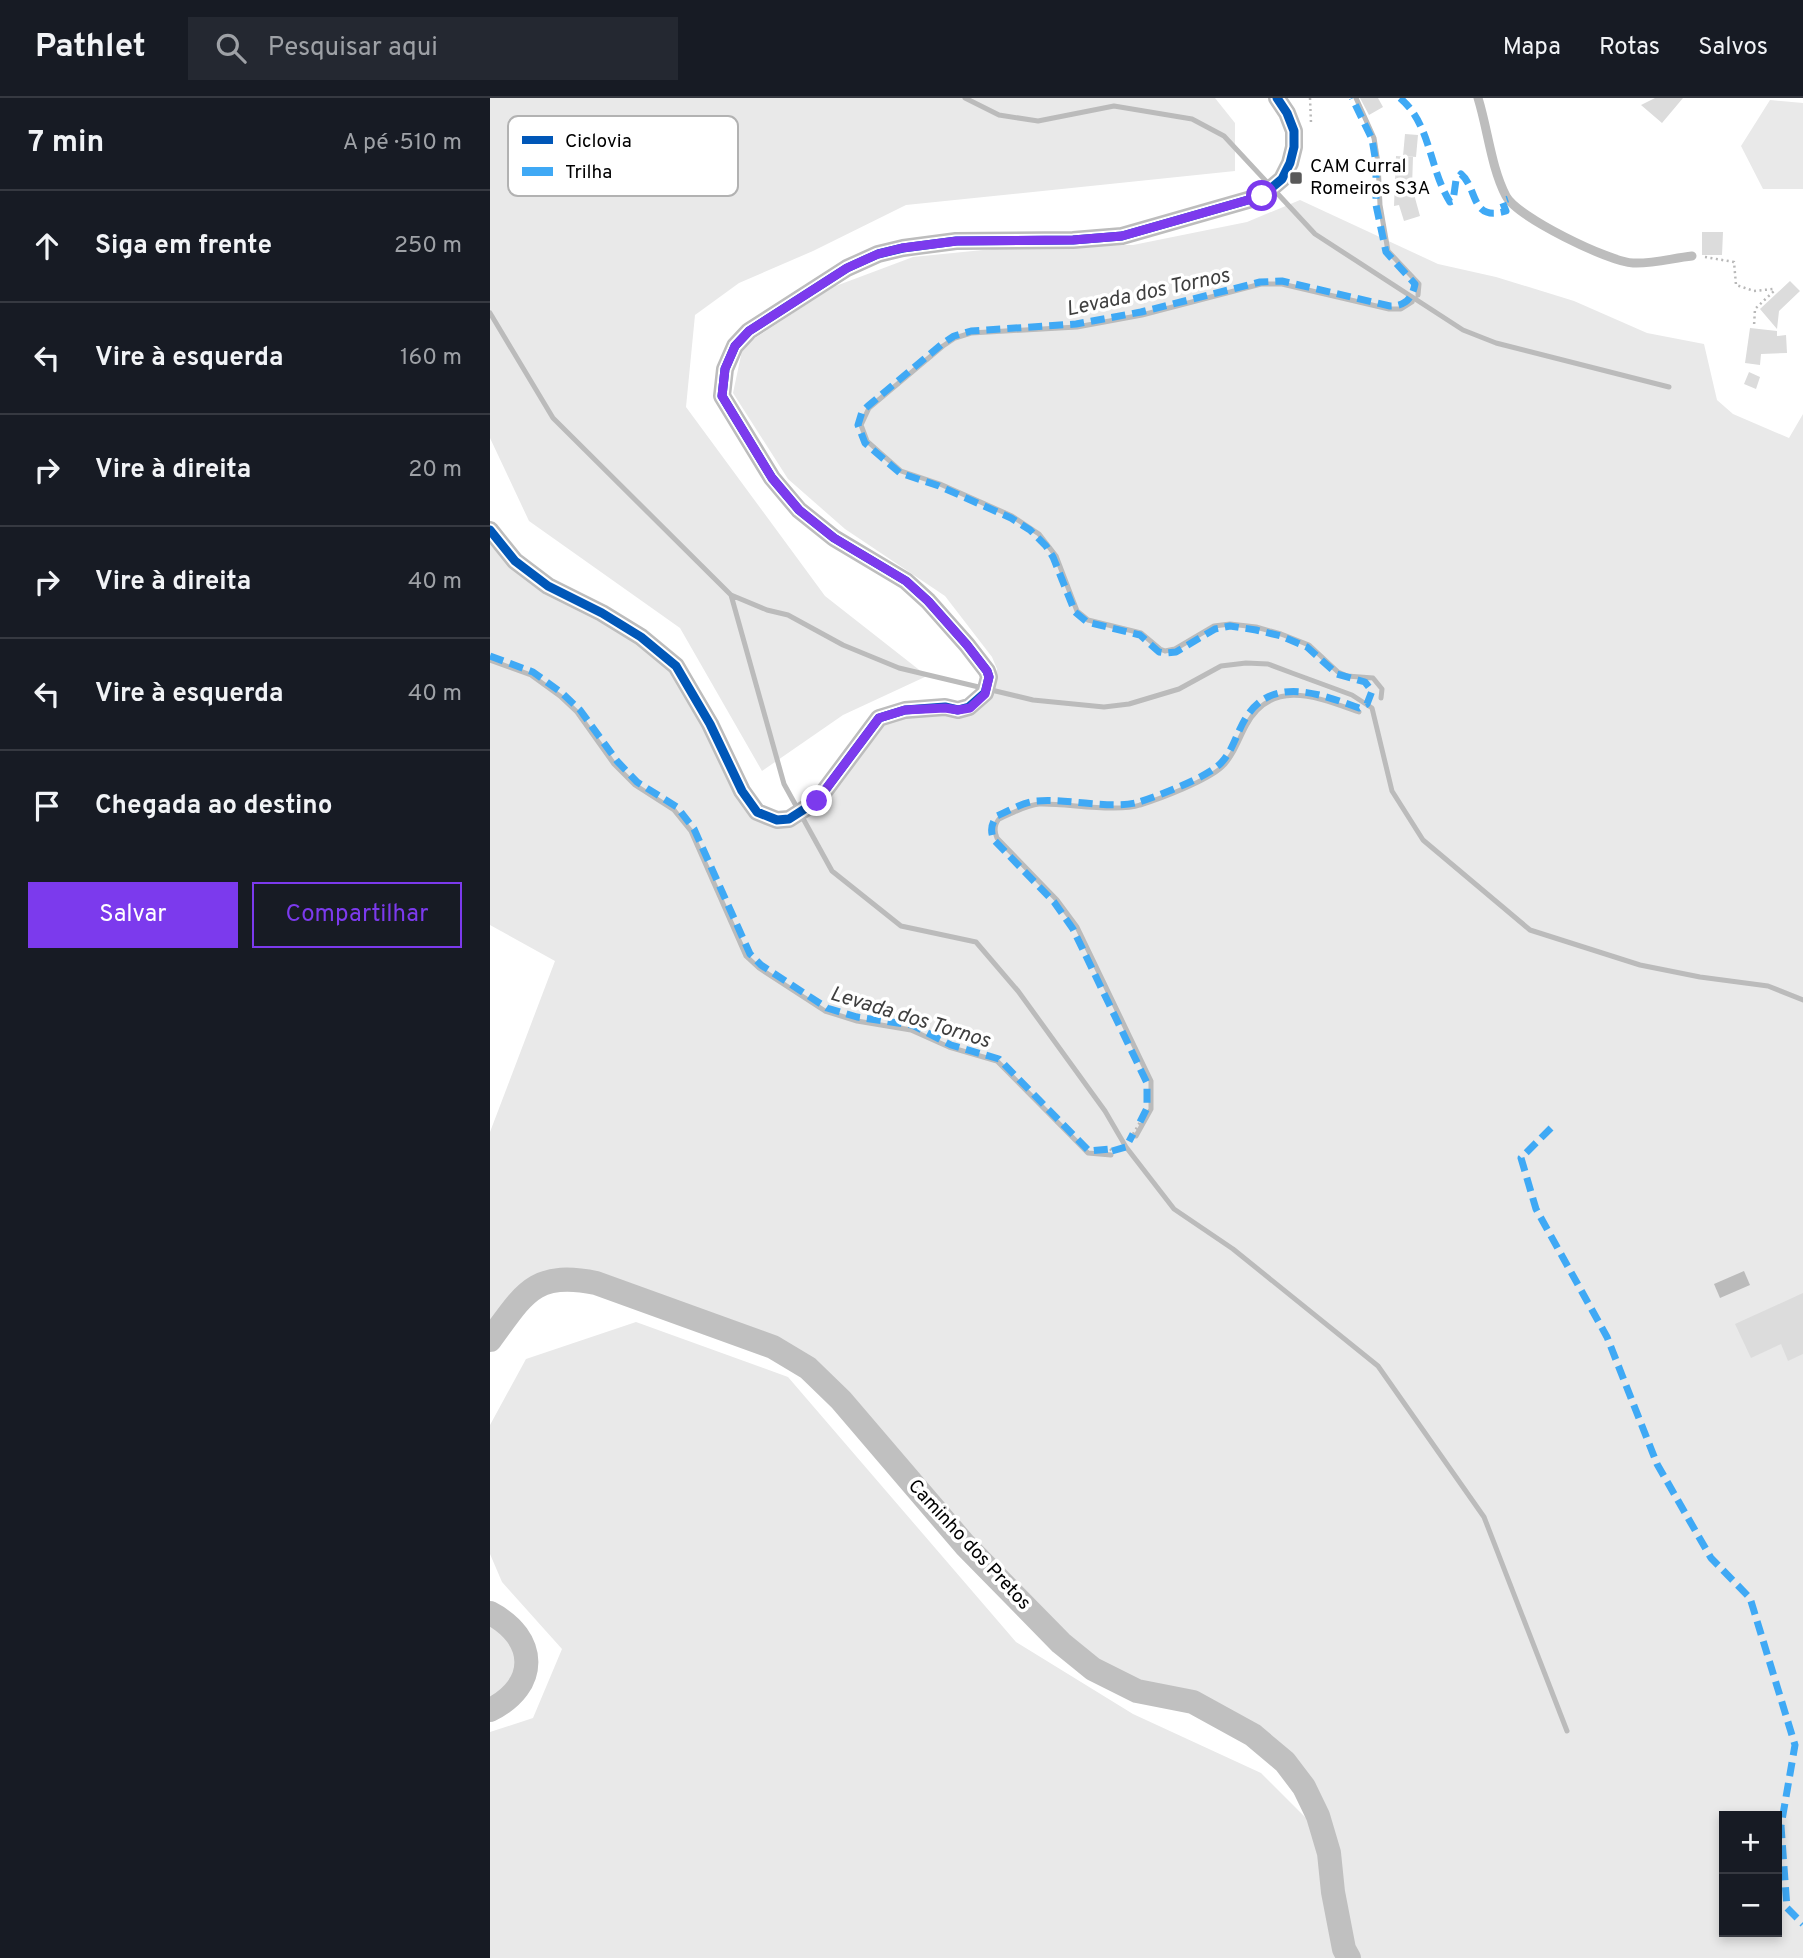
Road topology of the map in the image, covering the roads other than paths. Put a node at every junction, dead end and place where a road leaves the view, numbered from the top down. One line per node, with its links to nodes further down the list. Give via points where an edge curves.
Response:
1 (1276, 98): 4 (street, via 1294,131 1290,163 1282,179 1266,193 1122,236 957,241 878,254 847,268 749,331 735,346 725,369 722,396 772,478 799,510 834,538 906,581 928,601 987,671 989,682 985,694 970,708 905,710 879,718 817,801 789,819 777,820 757,812 676,666 641,637 548,586 515,561)
2 (1478, 98): 3 (lane, via 1496,172 1507,199 1521,213 1615,260 1647,262)
3 (1692, 256)
4 (490, 530)
5 (490, 1340): 8 (main road, Caminho dos Pretos, via 536,1285 572,1278 773,1347 808,1367 965,1545 1061,1643 1093,1668 1137,1690 1193,1702 1253,1735 1285,1762 1318,1816)
6 (490, 1613): 7 (main road, via 522,1639 526,1657 515,1692)
7 (490, 1710)
8 (1349, 1958)

